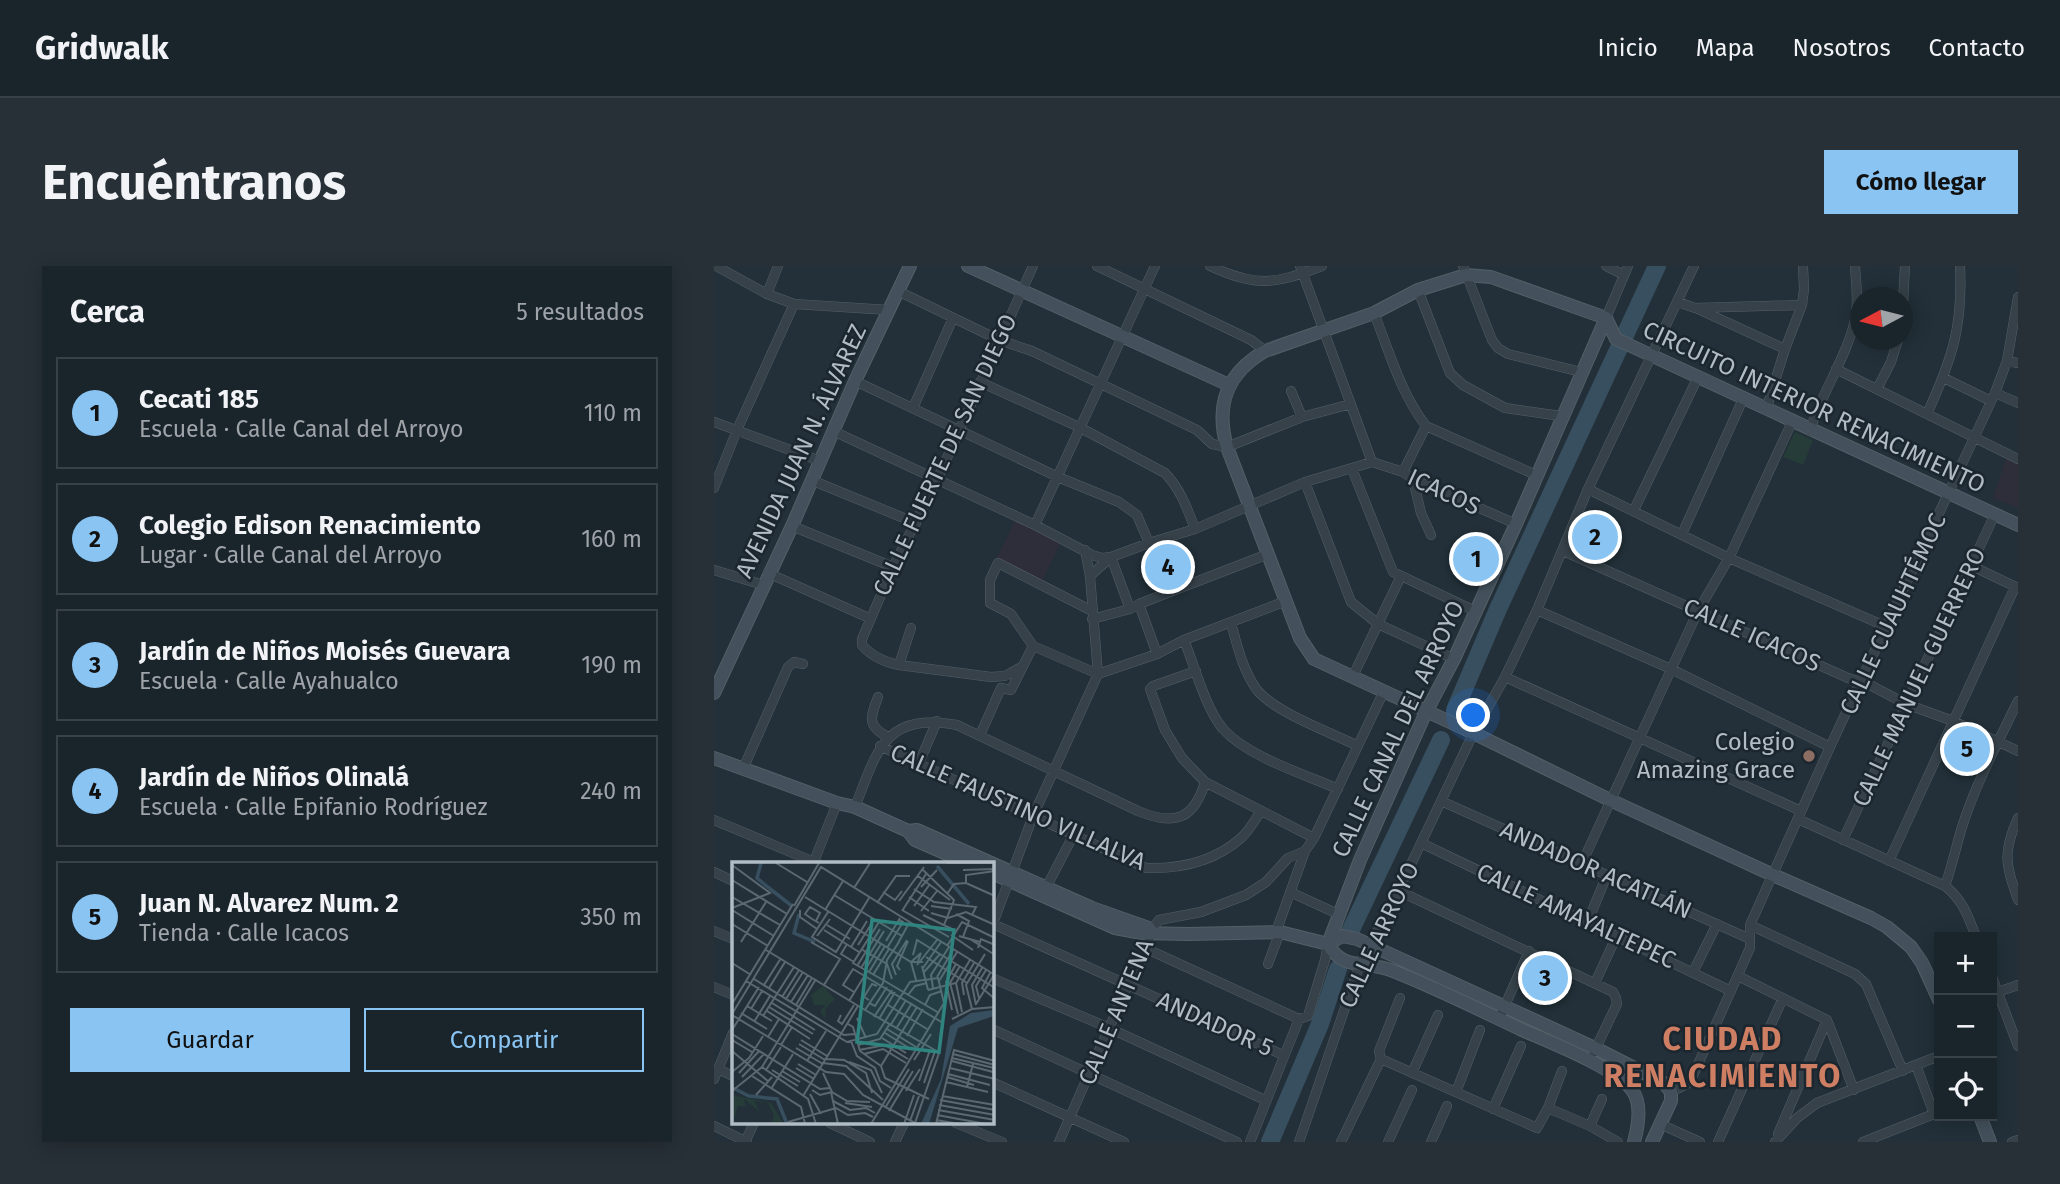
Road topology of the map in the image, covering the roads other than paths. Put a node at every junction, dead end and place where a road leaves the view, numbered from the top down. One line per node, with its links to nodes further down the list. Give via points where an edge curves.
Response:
1 (716, 266): 24 (street)
2 (778, 266): 24 (street)
3 (910, 266): 22 (main road, AVENIDA JUAN N. ÁLVAREZ)
4 (968, 266): 23 (main road)
5 (1032, 266): 23 (street, CALLE FUERTE DE SAN DIEGO)
6 (1097, 266): 20 (street)
7 (1155, 266): 20 (street)
8 (1210, 266): 16 (street, via 1234,277 1263,282)
9 (1322, 266): 16 (street)
10 (1695, 266): 26 (street)
11 (1803, 266): 28 (street)
12 (1855, 266): 44 (street, via 1855,320)
13 (1905, 266): 19 (street)
14 (1960, 266): 47 (street, via 1962,302)
15 (1610, 267): 18 (street)
16 (1302, 270): 35 (street)
17 (1464, 270): 21 (main road); 34 (main road); 45 (street, via 1498,348)
18 (1626, 270): 34 (street, CALLE CANAL DEL ARROYO)
19 (1904, 287)
20 (1144, 289): 36 (street); 40 (street)
21 (1418, 290): 32 (main road); 61 (street, via 1450,373 1462,385 1505,408)
22 (898, 291): 30 (main road, AVENIDA JUAN N. ÁLVAREZ); 33 (street)
23 (1021, 291): 36 (main road); 37 (street, CALLE FUERTE DE SAN DIEGO)
24 (768, 294): 27 (street)
25 (2018, 297): 31 (street, CALLE CUAUHTÉMOC)
26 (1678, 302): 29 (street); 41 (street)
27 (794, 304): 30 (street); 67 (street)
28 (1802, 305): 29 (street); 38 (street)
29 (1695, 308): 38 (street)
30 (889, 310): 48 (main road, AVENIDA JUAN N. ÁLVAREZ)
31 (2017, 310): 42 (street, CALLE CUAUHTÉMOC)
32 (1374, 313): 35 (main road); 65 (street, via 1402,385)
33 (953, 318): 37 (street); 58 (street)
34 (1606, 318): 41 (main road, CIRCUITO INTERIOR RENACIMIENTO, via 1615,339); 45 (main road, CALLE CANAL DEL ARROYO)
35 (1324, 330): 40 (main road); 57 (street)
36 (1123, 337): 50 (street); 51 (main road)
37 (999, 340): 49 (street, CALLE FUERTE DE SAN DIEGO); 50 (street)
38 (1785, 349): 59 (street)
39 (1895, 350): 52 (street)
40 (1265, 351): 51 (main road, via 1248,361)
41 (1651, 355): 46 (main road, CIRCUITO INTERIOR RENACIMIENTO); 85 (street)
42 (2007, 361): 43 (street); 54 (street, CALLE CUAUHTÉMOC)
43 (2018, 363)
44 (1836, 369): 52 (street); 70 (street)
45 (1581, 372): 61 (main road, CALLE CANAL DEL ARROYO)
46 (1698, 377): 55 (main road, CIRCUITO INTERIOR RENACIMIENTO); 88 (street)
47 (1944, 378): 54 (street); 60 (street)
48 (855, 381): 58 (street); 68 (main road, AVENIDA JUAN N. ÁLVAREZ)
49 (980, 382): 66 (street); 69 (street, CALLE FUERTE DE SAN DIEGO)
50 (1100, 385): 66 (street); 72 (street, via 1198,430 1212,444)
51 (1229, 385): 72 (main road, via 1223,414)
52 (1877, 388): 60 (street)
53 (1291, 391): 62 (street)
54 (1993, 397): 56 (street); 71 (street, CALLE CUAUHTÉMOC)
55 (1743, 399): 59 (main road, CIRCUITO INTERIOR RENACIMIENTO); 96 (street)
56 (2018, 403)
57 (1351, 404): 62 (street); 75 (street)
58 (914, 408): 69 (street)
59 (1766, 410): 64 (main road, CIRCUITO INTERIOR RENACIMIENTO)
60 (1927, 414): 71 (street)
61 (1561, 416): 78 (main road, CALLE CANAL DEL ARROYO)
62 (1301, 417): 72 (street)
63 (714, 422): 67 (street)
64 (1792, 422): 70 (main road, CIRCUITO INTERIOR RENACIMIENTO); 103 (street)
65 (1426, 426): 77 (street); 78 (street)
66 (1079, 427): 79 (street); 95 (street, via 1165,473 1176,484)
67 (737, 430): 74 (street); 84 (street)
68 (833, 430): 74 (main road, AVENIDA JUAN N. ÁLVAREZ); 82 (street)
69 (958, 431): 79 (street); 82 (street, CALLE FUERTE DE SAN DIEGO)
70 (1810, 431): 86 (main road, CIRCUITO INTERIOR RENACIMIENTO)
71 (1973, 439): 73 (street); 86 (street, CALLE CUAUHTÉMOC)
72 (1227, 446): 87 (main road)
73 (2018, 459)
74 (820, 461): 81 (main road, AVENIDA JUAN N. ÁLVAREZ)
75 (1371, 462): 76 (street); 77 (street, ICACOS)
76 (1352, 469): 83 (street); 108 (street, via 1393,572)
77 (1403, 472): 80 (street, ICACOS)
78 (1536, 475): 91 (main road, CALLE CANAL DEL ARROYO)
79 (1058, 477): 92 (street); 98 (street, via 1131,509)
80 (1413, 479): 91 (street, ICACOS); 97 (street)
81 (811, 480): 90 (street); 94 (main road, AVENIDA JUAN N. ÁLVAREZ)
82 (937, 480): 90 (street, CALLE FUERTE DE SAN DIEGO); 92 (street)
83 (1305, 482): 87 (street); 119 (street, via 1351,603)
84 (714, 488)
85 (1588, 489): 88 (street); 100 (street)
86 (1950, 492): 89 (main road, CIRCUITO INTERIOR RENACIMIENTO); 120 (street, CALLE CUAUHTÉMOC)
87 (1249, 506): 95 (street); 101 (main road)
88 (1634, 510): 96 (street)
89 (1995, 514): 93 (main road, CIRCUITO INTERIOR RENACIMIENTO); 104 (street, CALLE MANUEL GUERRERO)
90 (916, 523): 105 (street, CALLE FUERTE DE SAN DIEGO)
91 (1516, 524): 114 (main road, CALLE CANAL DEL ARROYO)
92 (1035, 525): 99 (street)
93 (2018, 525)
94 (792, 526): 105 (street); 109 (main road, AVENIDA JUAN N. ÁLVAREZ)
95 (1195, 529): 98 (street)
96 (1682, 534): 103 (street)
97 (1431, 535)
98 (1149, 543): 102 (street)
99 (1085, 550): 102 (street); 107 (street)
100 (1563, 551): 113 (street); 115 (street, CALLE ICACOS)
101 (1268, 554): 111 (main road); 112 (street)
102 (1111, 557): 107 (street); 112 (street)
103 (1729, 558): 115 (street); 120 (street)
104 (1970, 565): 110 (street); 139 (street, CALLE MANUEL GUERRERO)
105 (893, 567): 117 (street, CALLE FUERTE DE SAN DIEGO)
106 (714, 569): 109 (street)
107 (1090, 576): 116 (street)
108 (1401, 576): 114 (street); 119 (street)
109 (765, 579): 117 (street); 136 (main road, AVENIDA JUAN N. ÁLVAREZ)
110 (2017, 588): 142 (street)
111 (1286, 601): 118 (street); 132 (main road, via 1314,659)
112 (1134, 606): 116 (street); 124 (street)
113 (1537, 610): 129 (street); 133 (street)
114 (1475, 611): 125 (main road, CALLE CANAL DEL ARROYO)
115 (1698, 611): 129 (street); 134 (street, CALLE ICACOS)
116 (1092, 615): 123 (street, via 998,563 990,580 990,603 1011,614); 131 (street)
117 (869, 618): 127 (street, CALLE FUERTE DE SAN DIEGO, via 862,645 872,655)
118 (1231, 623): 122 (street); 149 (street, via 1241,657 1267,701)
119 (1378, 624): 125 (street); 132 (street)
120 (1887, 626): 134 (street, CALLE CUAUHTÉMOC)
121 (911, 628): 127 (street)
122 (1184, 640): 124 (street); 130 (street)
123 (1033, 646): 128 (street); 131 (street)
124 (1157, 654): 131 (street)
125 (1454, 659): 140 (main road, CALLE CANAL DEL ARROYO)
126 (803, 664): 154 (street, via 794,662 788,667)
127 (899, 666): 128 (street, via 991,677 1005,677)
128 (1023, 667): 144 (street, via 1011,690 1001,688)
129 (1671, 668): 145 (street); 150 (street)
130 (1196, 671): 156 (street, via 1150,689 1165,730 1182,758); 157 (street, via 1224,730 1264,758)
131 (1098, 674): 155 (street)
132 (1353, 676): 135 (main road)
133 (1505, 677): 143 (street); 145 (street)
134 (1861, 682): 139 (street, CALLE ICACOS); 150 (street, CALLE CUAUHTÉMOC)
135 (1384, 691): 140 (main road); 149 (street)
136 (714, 693)
137 (878, 697): 146 (street, via 872,724)
138 (2018, 701): 147 (street)
139 (1906, 704): 142 (street, CALLE ICACOS); 170 (street, CALLE MANUEL GUERRERO)
140 (1426, 712): 143 (main road); 191 (main road, CALLE CANAL DEL ARROYO)
141 (937, 721): 144 (street); 146 (street, via 900,729); 153 (street)
142 (1954, 721): 147 (street, CALLE ICACOS); 173 (street)
143 (1473, 734): 158 (main road); 159 (street, CALLE ARROYO)
144 (980, 735): 155 (street)
145 (1639, 736): 158 (street); 163 (street)
146 (888, 737): 148 (street)
147 (1998, 742): 151 (street, CALLE ICACOS); 187 (street, via 1962,829)
148 (880, 746): 153 (street, CALLE FAUSTINO VILLALVA); 161 (street)
149 (1358, 746): 157 (street)
150 (1830, 747): 163 (street, CALLE CUAUHTÉMOC)
151 (2018, 751)
152 (714, 758): 154 (main road)
153 (919, 763): 164 (street, CALLE FAUSTINO VILLALVA)
154 (743, 769): 160 (main road)
155 (1054, 771): 156 (street, via 1164,820 1191,811 1200,801); 164 (street)
156 (1205, 782): 162 (street)
157 (1338, 789): 169 (street)
158 (1610, 800): 178 (street); 183 (main road)
159 (1441, 801): 171 (street, CALLE ARROYO); 178 (street, ANDADOR ACATLÁN)
160 (837, 803): 161 (main road); 175 (street)
161 (855, 807): 167 (main road)
162 (1261, 811): 168 (street, CALLE FAUSTINO VILLALVA, via 1242,837 1221,852 1176,867 1146,868); 169 (street)
163 (1799, 815): 170 (street); 183 (street, CALLE CUAUHTÉMOC)
164 (1033, 816): 168 (street, CALLE FAUSTINO VILLALVA); 184 (street)
165 (2018, 818): 190 (street, via 2007,841 2006,859)
166 (714, 820): 174 (street)
167 (908, 831): 176 (main road, via 915,840); 177 (main road, via 917,830)
168 (1074, 834): 186 (street)
169 (1314, 838): 172 (street)
170 (1843, 839): 173 (street)
171 (1421, 843): 188 (street, CALLE ARROYO); 192 (street, CALLE AMAYALTEPEC)
172 (1305, 850): 189 (street); 198 (street, CALLE ANTENA, via 1246,895 1201,912 1159,920)
173 (1889, 861): 187 (street)
174 (813, 862)
175 (815, 862)
176 (965, 862)
177 (982, 862)
178 (1582, 863): 182 (street, ANDADOR ACATLÁN)
179 (994, 868): 184 (main road)
180 (714, 872): 185 (street)
181 (994, 873): 184 (main road)
182 (1607, 874): 192 (street); 194 (street, ANDADOR ACATLÁN)
183 (1773, 875): 196 (street, CALLE CUAUHTÉMOC); 220 (main road, via 1887,927 1911,947)
184 (1011, 876): 186 (main road); 193 (street); 198 (main road, via 1115,928)
185 (732, 881)
186 (1047, 886): 198 (main road)
187 (1945, 886): 200 (street, via 1958,896)
188 (1399, 891): 205 (street, CALLE ARROYO); 207 (street)
189 (1290, 892): 191 (street); 199 (street)
190 (2018, 900)
191 (1338, 914): 204 (main road, CALLE CANAL DEL ARROYO)
192 (1588, 921): 201 (street, CALLE AMAYALTEPEC)
193 (994, 922)
194 (1717, 924): 203 (street, ANDADOR ACATLÁN); 210 (street)
195 (994, 925): 214 (street, ANDADOR 5)
196 (1750, 925): 203 (street); 243 (street, via 1855,974 1866,984)
197 (714, 930): 202 (street)
198 (1155, 931): 199 (main road); 206 (street, CALLE ANTENA)
199 (1278, 932): 204 (main road); 208 (street)
200 (1974, 932)
201 (1617, 935): 210 (street, CALLE AMAYALTEPEC); 213 (street)
202 (732, 939)
203 (1750, 939): 211 (street)
204 (1328, 944): 205 (main road, via 1342,936); 209 (main road, via 1335,956); 226 (street, CALLE CANAL DEL ARROYO, via 1308,1016)
205 (1368, 945): 209 (street, CALLE ARROYO); 224 (main road)
206 (1147, 949): 214 (street, CALLE ANTENA); 226 (street)
207 (1529, 951): 213 (street); 224 (street)
208 (1268, 964)
209 (1360, 964): 224 (main road, via 1391,970); 281 (street, CALLE ARROYO)
210 (1693, 972): 217 (street, CALLE AMAYALTEPEC)
211 (1738, 976): 217 (street); 223 (street)
212 (994, 979): 228 (street)
213 (1595, 983): 234 (street, via 1612,992 1617,1003)
214 (1128, 985): 228 (street, CALLE ANTENA); 235 (street, ANDADOR 5)
215 (2018, 985): 218 (street)
216 (714, 987): 219 (street)
217 (1731, 990): 255 (street, via 1691,1080)
218 (1997, 992)
219 (732, 995)
220 (1937, 995)
221 (1996, 995): 233 (street)
222 (1400, 998): 236 (street)
223 (1783, 998): 227 (street); 289 (street)
224 (1502, 1013): 234 (main road); 239 (main road)
225 (1438, 1015): 245 (street)
226 (1299, 1019): 235 (street, CALLE CANAL DEL ARROYO)
227 (1827, 1020): 252 (street); 290 (street)
228 (1109, 1028): 244 (street, CALLE ANTENA); 257 (street)
229 (994, 1030): 244 (street)
230 (1480, 1030): 253 (street)
231 (732, 1035): 241 (street)
232 (1521, 1045): 261 (street)
233 (2018, 1046)
234 (1595, 1048): 238 (main road); 239 (street)
235 (1283, 1055): 257 (street, CALLE CANAL DEL ARROYO)
236 (1379, 1057): 245 (street); 282 (street)
237 (1934, 1058): 240 (street)
238 (1618, 1059): 246 (main road); 247 (main road)
239 (1590, 1061): 247 (main road)
240 (1916, 1065): 243 (street); 259 (street)
241 (718, 1069): 248 (street); 249 (street)
242 (1562, 1071): 260 (street)
243 (1903, 1071): 252 (street)
244 (1091, 1073): 263 (street, CALLE ANTENA); 279 (street)
245 (1412, 1073): 253 (street)
246 (1647, 1073): 254 (main road); 255 (main road)
247 (1611, 1074): 254 (main road)
248 (732, 1076)
249 (714, 1079)
250 (994, 1083): 263 (street)
251 (1412, 1090): 283 (street)
252 (1854, 1090): 290 (street, via 1818,1103)
253 (1456, 1092): 261 (street)
254 (1634, 1092): 286 (main road, via 1638,1121)
255 (1671, 1092): 269 (main road)
256 (1602, 1099): 271 (street)
257 (1265, 1100): 280 (street, CALLE CANAL DEL ARROYO)
258 (1447, 1106): 284 (street)
259 (1934, 1106)
260 (1548, 1108): 261 (street, via 1537,1128); 271 (street)
261 (1493, 1109)
262 (1934, 1114): 291 (street)
263 (1070, 1118): 277 (street, CALLE ANTENA); 278 (street)
264 (1982, 1121): 292 (main road)
265 (754, 1124): 273 (street)
266 (832, 1124): 274 (street)
267 (904, 1124): 275 (street)
268 (958, 1124): 276 (street)
269 (1660, 1124): 287 (main road); 288 (street)
270 (714, 1126): 273 (street)
271 (1590, 1126): 285 (street)
272 (2018, 1140): 293 (street)
273 (746, 1142)
274 (870, 1142)
275 (895, 1142)
276 (1002, 1142)
277 (1059, 1142)
278 (1124, 1142)
279 (1237, 1142)
280 (1250, 1142)
281 (1299, 1142)
282 (1341, 1142)
283 (1388, 1142)
284 (1432, 1142)
285 (1618, 1142)
286 (1634, 1142)
287 (1652, 1142)
288 (1700, 1142)
289 (1718, 1142)
290 (1775, 1142)
291 (1863, 1142)
292 (1990, 1142)
293 (2012, 1142)

